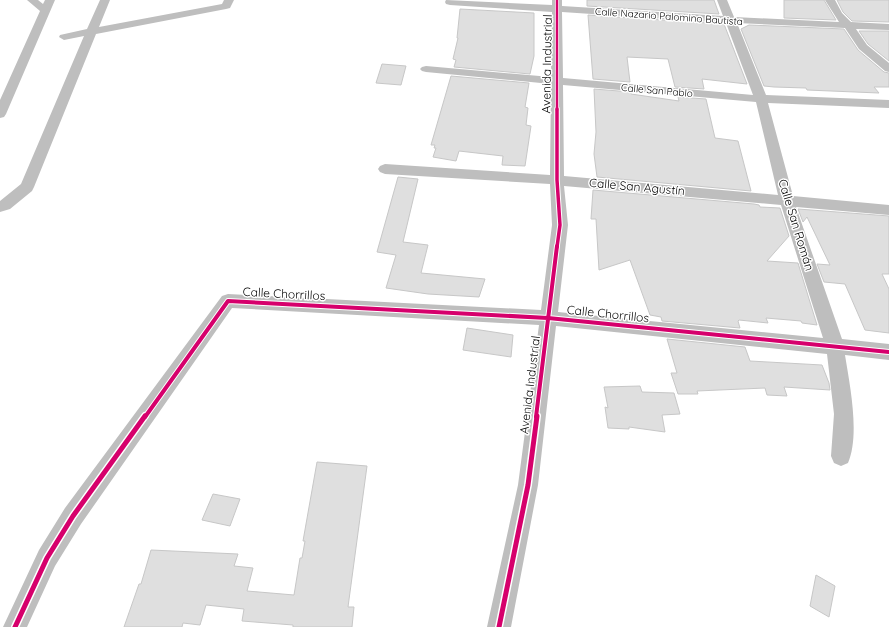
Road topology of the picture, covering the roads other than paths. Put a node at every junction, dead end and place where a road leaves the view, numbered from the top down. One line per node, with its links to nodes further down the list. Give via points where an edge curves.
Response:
1 (32, 0): 8 (street)
2 (104, 0): 14 (street)
3 (188, 0): 10 (street)
4 (229, 0): 10 (street, via 226,6)
5 (722, 0): 11 (street, Calle San Román)
6 (830, 0): 12 (street)
7 (450, 2): 9 (street, Calle Nazario Palomino Bautista)
8 (48, 5): 21 (street)
9 (558, 5): 11 (street, Calle Nazario Palomino Bautista); 18 (street, Avenida Industrial)
10 (185, 14): 14 (street)
11 (729, 20): 12 (street, Calle Nazario Palomino Bautista); 19 (street, Calle San Román)
12 (848, 25): 13 (street, Calle Nazario Palomino Bautista); 17 (street, via 864,47)
13 (889, 27)
14 (91, 32): 15 (street); 25 (street, via 27,187)
15 (64, 37)
16 (426, 69): 18 (street, Calle San Pablo)
17 (889, 69)
18 (556, 81): 19 (street, Calle San Pablo); 23 (street, Avenida Industrial)
19 (761, 99): 20 (street, Calle San Pablo); 24 (street, Calle San Román)
20 (889, 104)
21 (0, 114)
22 (385, 169): 23 (street, Calle San Agustín)
23 (557, 180): 24 (street, Calle San Agustín); 27 (street, Avenida Industrial, via 560,225)
24 (787, 201): 26 (street, Calle San Agustín); 28 (street, Calle San Román)
25 (0, 207)
26 (889, 210)
27 (548, 318): 28 (street, Calle Chorrillos); 31 (street, Calle Chorrillos, via 228,301 73,516 48,558); 32 (street, Avenida Industrial, via 528,485)
28 (835, 346): 29 (street, Calle Chorrillos); 30 (street, Calle San Román, via 844,414)
29 (889, 352)
30 (841, 456)
31 (15, 627)
32 (499, 627)

